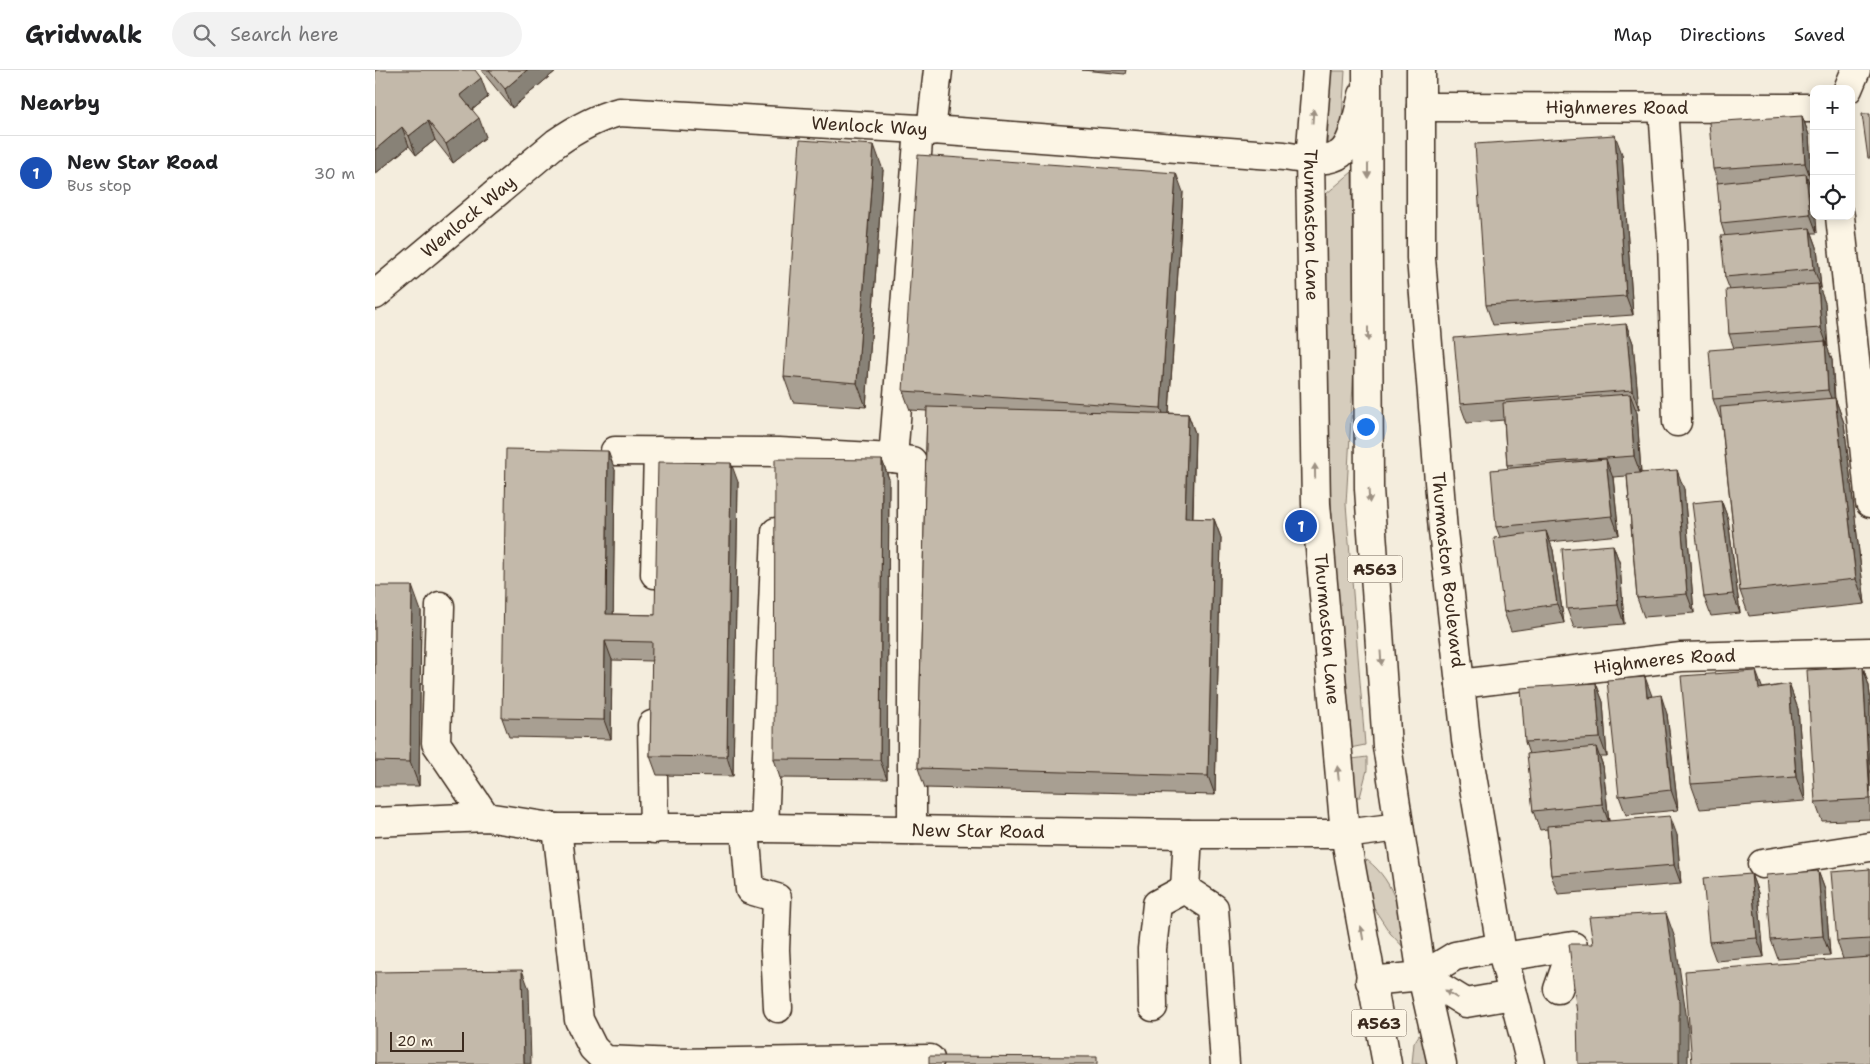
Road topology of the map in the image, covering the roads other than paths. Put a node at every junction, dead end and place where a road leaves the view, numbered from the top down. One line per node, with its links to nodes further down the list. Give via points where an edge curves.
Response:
1 (938, 70): 10 (main road)
2 (1317, 70): 11 (main road, Thurmaston Lane / A563, one-way to 2)
3 (1421, 70): 7 (main road, Thurmaston Boulevard)
4 (1856, 70): 6 (main road)
5 (1367, 73): 11 (main road, Wenlock Way, via 1349,146 1334,158); 29 (main road, A563, one-way to 29, via 1369,489 1387,746)
6 (1850, 85)
7 (1421, 107): 8 (main road, Highmeres Road); 25 (main road, Thurmaston Boulevard, via 1421,258)
8 (1663, 108): 9 (main road, Highmeres Road); 14 (main road)
9 (1810, 108)
10 (925, 130): 11 (main road, Wenlock Way); 13 (main road, Wenlock Way, via 619,112 601,116 556,143); 18 (main road)
11 (1310, 160): 35 (main road, Thurmaston Lane / A563, one-way to 11, via 1316,504)
12 (1840, 220): 20 (main road)
13 (375, 295)
14 (1677, 422)
15 (615, 451): 16 (main road)
16 (658, 451): 17 (main road); 22 (main road)
17 (779, 452): 18 (main road); 19 (main road)
18 (893, 458): 33 (main road, via 912,461)
19 (778, 482)
20 (1870, 503)
21 (777, 511): 31 (main road)
22 (655, 574)
23 (439, 606): 27 (main road, via 436,742)
24 (1870, 652): 25 (main road, Highmeres Road, via 1681,656)
25 (1459, 684): 39 (main road, Thurmaston Boulevard)
26 (652, 704): 32 (main road)
27 (486, 817): 28 (main road, New Star Road); 30 (main road, New Star Road)
28 (375, 822)
29 (1399, 827): 35 (main road, New Star Road); 40 (main road, A563)
30 (557, 828): 32 (main road, New Star Road); 46 (main road, via 579,1020 593,1048 605,1060 676,1063)
31 (755, 828): 32 (main road, New Star Road); 33 (main road, New Star Road); 45 (main road, via 750,890 777,898)
32 (654, 829)
33 (912, 830): 34 (main road, New Star Road)
34 (1188, 834): 35 (main road, New Star Road); 38 (main road)
35 (1345, 834): 41 (main road, Thurmaston Lane / A563, one-way to 35)
36 (1870, 848): 37 (main road)
37 (1762, 864)
38 (1185, 889): 44 (main road, via 1157,904 1151,948); 47 (main road, via 1214,908)
39 (1503, 952): 40 (main road, via 1455,956); 42 (main road, via 1573,946); 43 (main road, Thurmaston Boulevard)
40 (1422, 976): 41 (main road); 43 (main road, one-way to 40, via 1466,1003); 49 (main road, A563)
41 (1370, 981): 48 (main road, Thurmaston Lane / A563)
42 (1558, 989)
43 (1513, 995): 50 (main road, Thurmaston Boulevard)
44 (1153, 1007)
45 (778, 1008)
46 (930, 1059)
47 (1225, 1064)
48 (1387, 1064)
49 (1441, 1064)
50 (1531, 1064)

